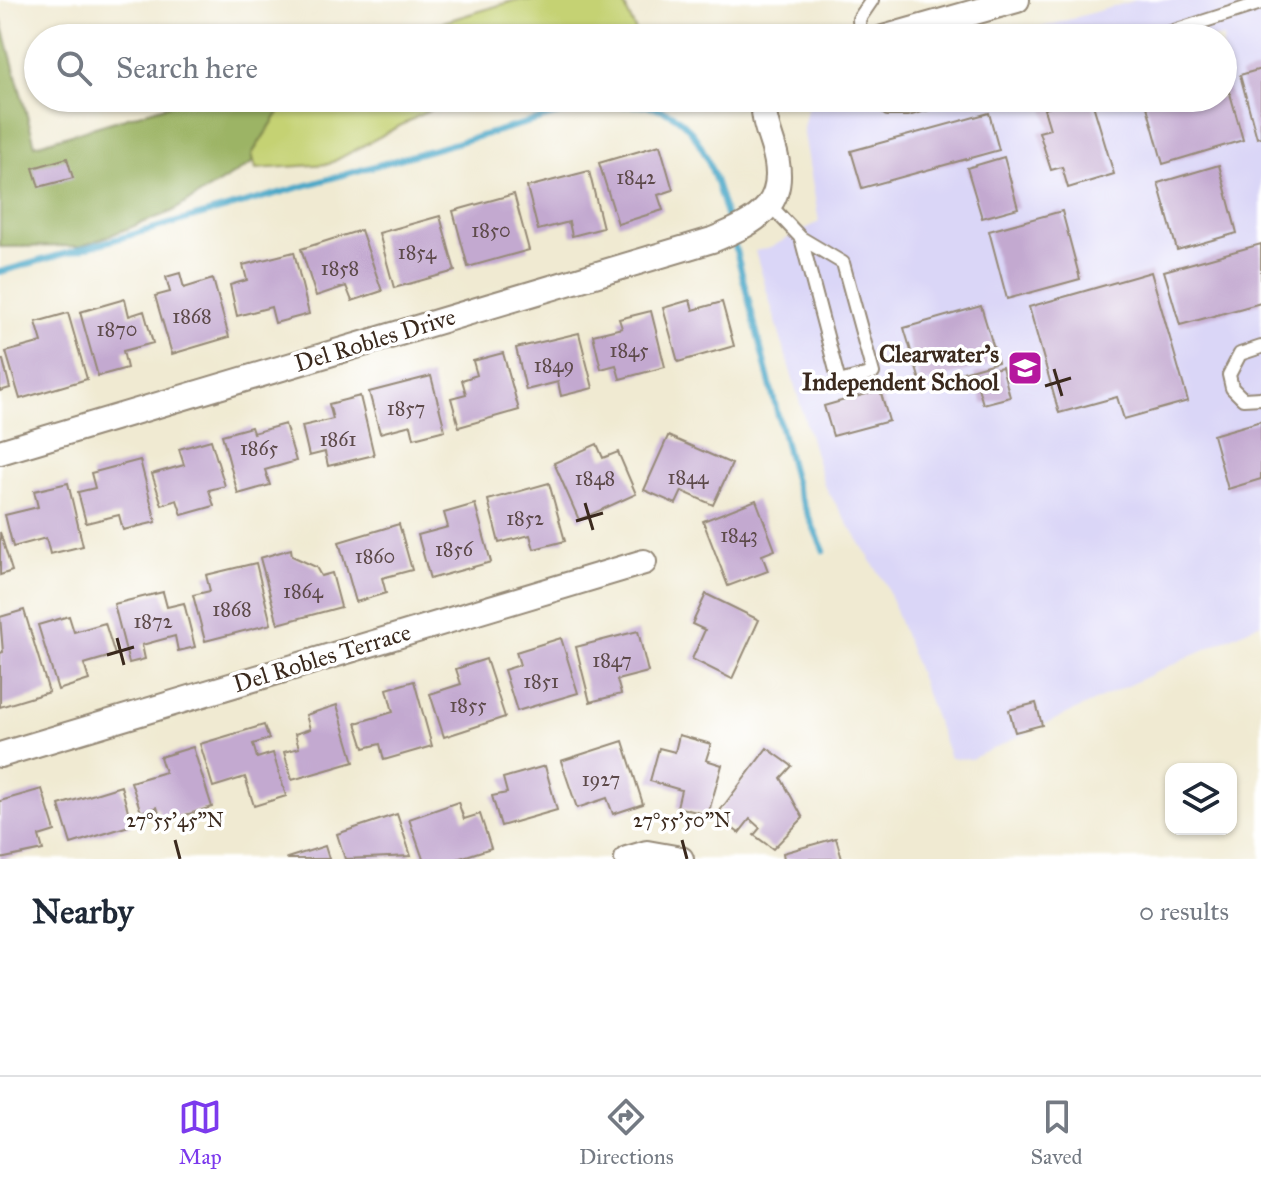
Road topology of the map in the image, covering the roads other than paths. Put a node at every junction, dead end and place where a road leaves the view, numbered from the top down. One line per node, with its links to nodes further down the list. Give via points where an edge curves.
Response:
1 (872, 0): 4 (lane)
2 (1017, 0): 5 (street)
3 (1261, 3): 6 (lane)
4 (859, 24)
5 (932, 24)
6 (1196, 24)
7 (762, 112): 8 (street, via 780,167)
8 (770, 205): 9 (lane); 12 (street, Del Robles Drive, via 749,225 712,240)
9 (801, 238): 9 (lane, via 843,263 873,373 839,382)
10 (1261, 347): 11 (lane, via 1240,354 1229,375 1243,399)
11 (1261, 398)
12 (0, 452)
13 (644, 562): 14 (street, Del Robles Terrace)
14 (0, 755)
15 (627, 859): 16 (street, via 647,853)
16 (681, 859)

